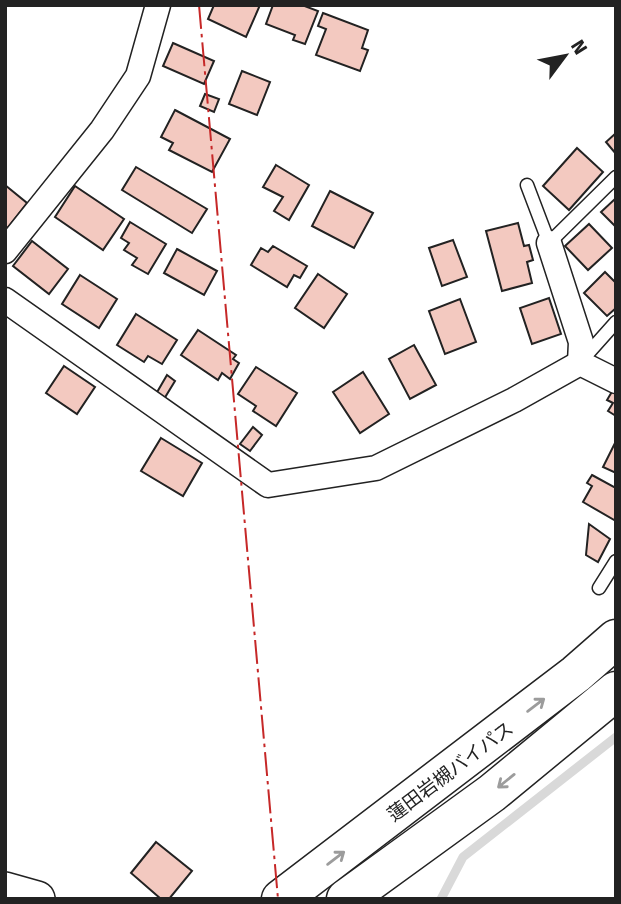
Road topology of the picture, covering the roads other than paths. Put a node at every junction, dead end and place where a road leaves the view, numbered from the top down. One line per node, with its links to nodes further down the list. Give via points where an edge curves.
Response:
1 (158, 5): 5 (street, via 138,76 102,130)
2 (616, 177): 4 (lane)
3 (527, 185): 4 (lane)
4 (549, 243): 8 (street, via 580,342)
5 (5, 251)
6 (5, 300): 8 (street, via 268,485 376,468)
7 (616, 323): 8 (lane)
8 (579, 363): 9 (street)
9 (616, 382)
10 (616, 561): 11 (lane)
11 (598, 588)
12 (616, 639): 16 (highway, 蓮田岩槻バイパス, one-way to 12)
13 (616, 691): 17 (highway, one-way to 17, via 492,793)
14 (5, 890): 15 (street)
15 (37, 899)
16 (282, 899)
17 (346, 899)

